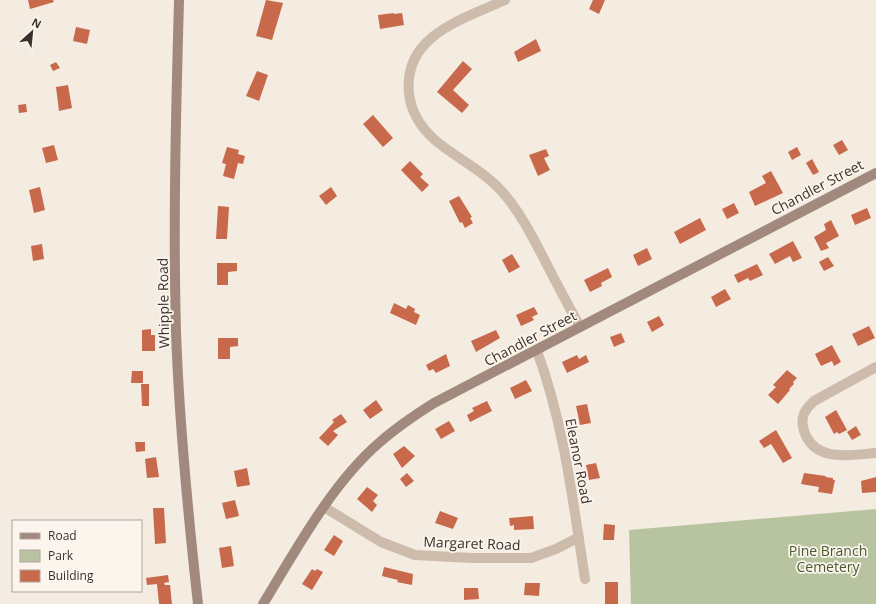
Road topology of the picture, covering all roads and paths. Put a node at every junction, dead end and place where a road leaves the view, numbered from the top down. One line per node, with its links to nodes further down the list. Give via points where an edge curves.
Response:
1 (179, 0): 11 (main road, Whipple Road, via 176,332 185,475)
2 (505, 0): 4 (street, via 441,29 426,42 410,69 410,103 421,126 430,135 490,179 510,201)
3 (876, 173): 4 (main road, Chandler Street)
4 (580, 327): 5 (main road, Chandler Street)
5 (537, 351): 8 (main road, Chandler Street, via 434,403 405,422 363,458); 9 (street, Eleanor Road, via 553,399)
6 (876, 367): 7 (street, via 814,401 806,409 802,420 808,441 819,451 838,455)
7 (876, 453)
8 (324, 507): 9 (street, Margaret Road, via 382,542 415,555 531,558); 12 (main road, Chandler Street)
9 (579, 537): 10 (street, Eleanor Road)
10 (585, 579)
11 (198, 604)
12 (263, 604)

